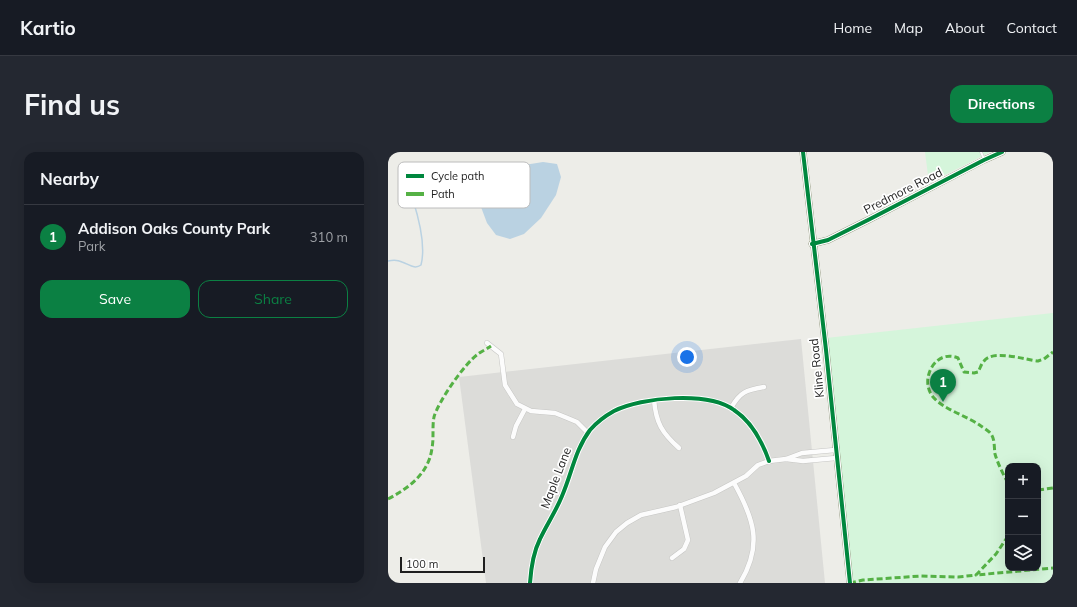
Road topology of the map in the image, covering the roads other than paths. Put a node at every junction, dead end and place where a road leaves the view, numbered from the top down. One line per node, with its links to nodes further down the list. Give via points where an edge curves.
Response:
1 (802, 152): 5 (street, Kline Road)
2 (981, 152): 4 (lane)
3 (1002, 152): 4 (street, Predmore Road)
4 (984, 160): 5 (street, Predmore Road, via 870,220 828,240)
5 (812, 244): 14 (street, Kline Road, via 826,350)
6 (487, 343): 10 (street, via 501,354 505,385 517,404)
7 (764, 387): 9 (street, via 742,393)
8 (654, 400): 9 (street, Maple Lane, via 694,398 721,403); 11 (street, Maple Lane, via 615,410 602,418); 13 (street, via 658,422 670,440)
9 (731, 408): 17 (street, Maple Lane, via 744,418 757,434)
10 (525, 409): 11 (street, via 565,416 577,422); 12 (street)
11 (588, 433): 21 (street, Maple Lane, via 577,450 556,510 539,540)
12 (513, 437)
13 (680, 448)
14 (835, 450): 15 (street, Kline Road); 16 (street, via 802,453)
15 (836, 458): 16 (street, via 803,461); 24 (street, Kline Road)
16 (786, 459): 17 (street)
17 (769, 461): 18 (street, via 758,465)
18 (734, 483): 19 (street); 23 (street, via 749,513 754,541 751,558)
19 (680, 505): 20 (street, via 688,540 684,549); 22 (street, via 641,515 616,532 600,557)
20 (672, 558)
21 (530, 583)
22 (593, 583)
23 (740, 583)
24 (850, 583)

